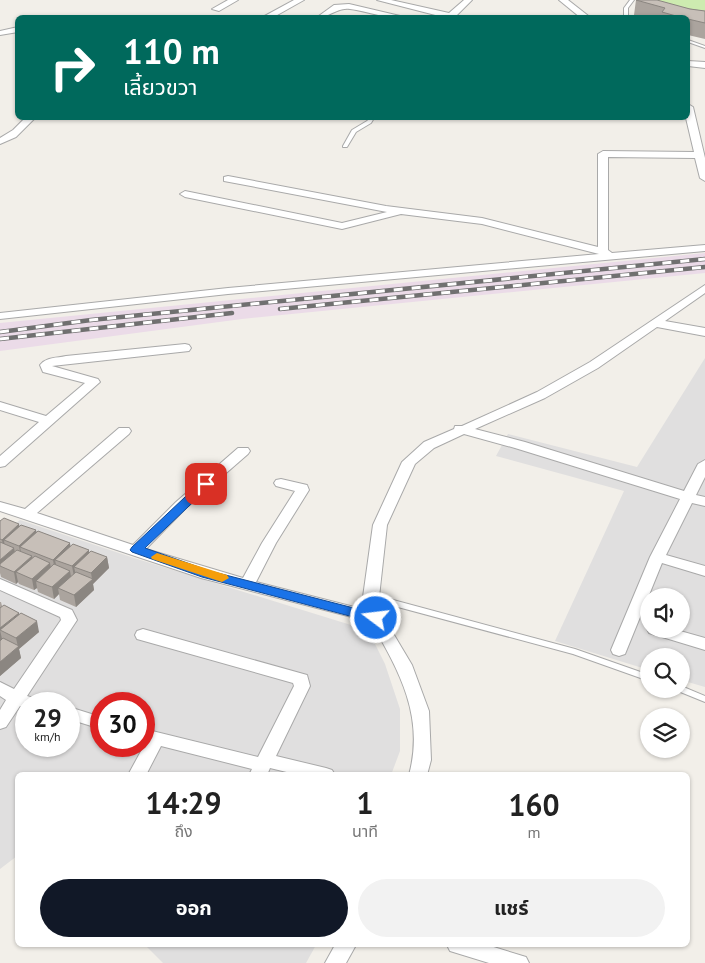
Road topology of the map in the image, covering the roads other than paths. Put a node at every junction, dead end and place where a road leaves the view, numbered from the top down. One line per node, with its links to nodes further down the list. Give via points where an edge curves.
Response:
1 (234, 0): 7 (street)
2 (300, 0): 8 (street)
3 (381, 0): 11 (street)
4 (468, 0): 12 (street)
5 (563, 0): 13 (street)
6 (632, 0): 14 (lane, via 626,8)
7 (216, 9)
8 (271, 15)
9 (325, 15): 10 (street, via 337,7 349,6)
10 (382, 15)
11 (446, 15)
12 (457, 15)
13 (583, 15)
14 (626, 15)
15 (15, 30): 16 (street)
16 (0, 33)
17 (690, 42): 18 (lane)
18 (705, 47)
19 (690, 64): 20 (street)
20 (705, 65)
21 (690, 117): 26 (street)
22 (28, 120): 24 (street, via 6,140)
23 (370, 120): 25 (lane, via 354,130)
24 (0, 141)
25 (345, 146)
26 (699, 155): 27 (street); 32 (street, via 603,154)
27 (705, 178)
28 (228, 179): 30 (street)
29 (185, 194): 30 (street, via 342,226)
30 (404, 211): 32 (street, via 482,221)
31 (705, 248): 33 (street)
32 (603, 252): 33 (street)
33 (620, 256): 35 (street, via 228,291)
34 (705, 288): 36 (street)
35 (0, 316)
36 (654, 323): 37 (street); 41 (street, via 594,365 541,395)
37 (705, 332)
38 (185, 348): 40 (street, via 51,362 46,365 47,369 94,382)
39 (0, 406): 40 (street)
40 (48, 421): 45 (street)
41 (460, 430): 43 (street); 46 (street, via 520,444)
42 (124, 431): 52 (street)
43 (447, 436): 46 (street); 59 (street, via 429,445 409,462 397,485 380,525)
44 (243, 451): 54 (street)
45 (0, 463)
46 (575, 464): 49 (street)
47 (705, 464): 49 (street)
48 (281, 483): 58 (street, via 298,486 302,490)
49 (688, 496): 50 (street); 55 (street)
50 (705, 502)
51 (0, 506): 52 (street)
52 (23, 512): 53 (street); 54 (street)
53 (6, 520)
54 (136, 550): 58 (street)
55 (657, 557): 56 (street); 61 (street)
56 (705, 571)
57 (0, 584): 69 (street, via 67,614 68,620)
58 (247, 585): 60 (street)
59 (371, 597): 60 (street); 67 (lane, via 575,652)
60 (376, 618): 80 (street, via 404,665 421,710 422,760)
61 (631, 621): 62 (street); 66 (street)
62 (640, 624)
63 (144, 635): 77 (street, via 301,679 302,686)
64 (685, 638): 65 (street)
65 (705, 644)
66 (619, 650)
67 (640, 675)
68 (0, 688): 71 (street)
69 (22, 692)
70 (690, 692): 72 (lane)
71 (15, 698)
72 (705, 698)
73 (15, 702): 74 (street)
74 (0, 723)
75 (155, 738): 77 (street)
76 (143, 757): 78 (street)
77 (262, 770): 79 (street)
78 (138, 772)
79 (288, 772)
80 (419, 772)
81 (345, 947): 83 (street)
82 (464, 947): 84 (street)
83 (335, 963)
84 (519, 963)

